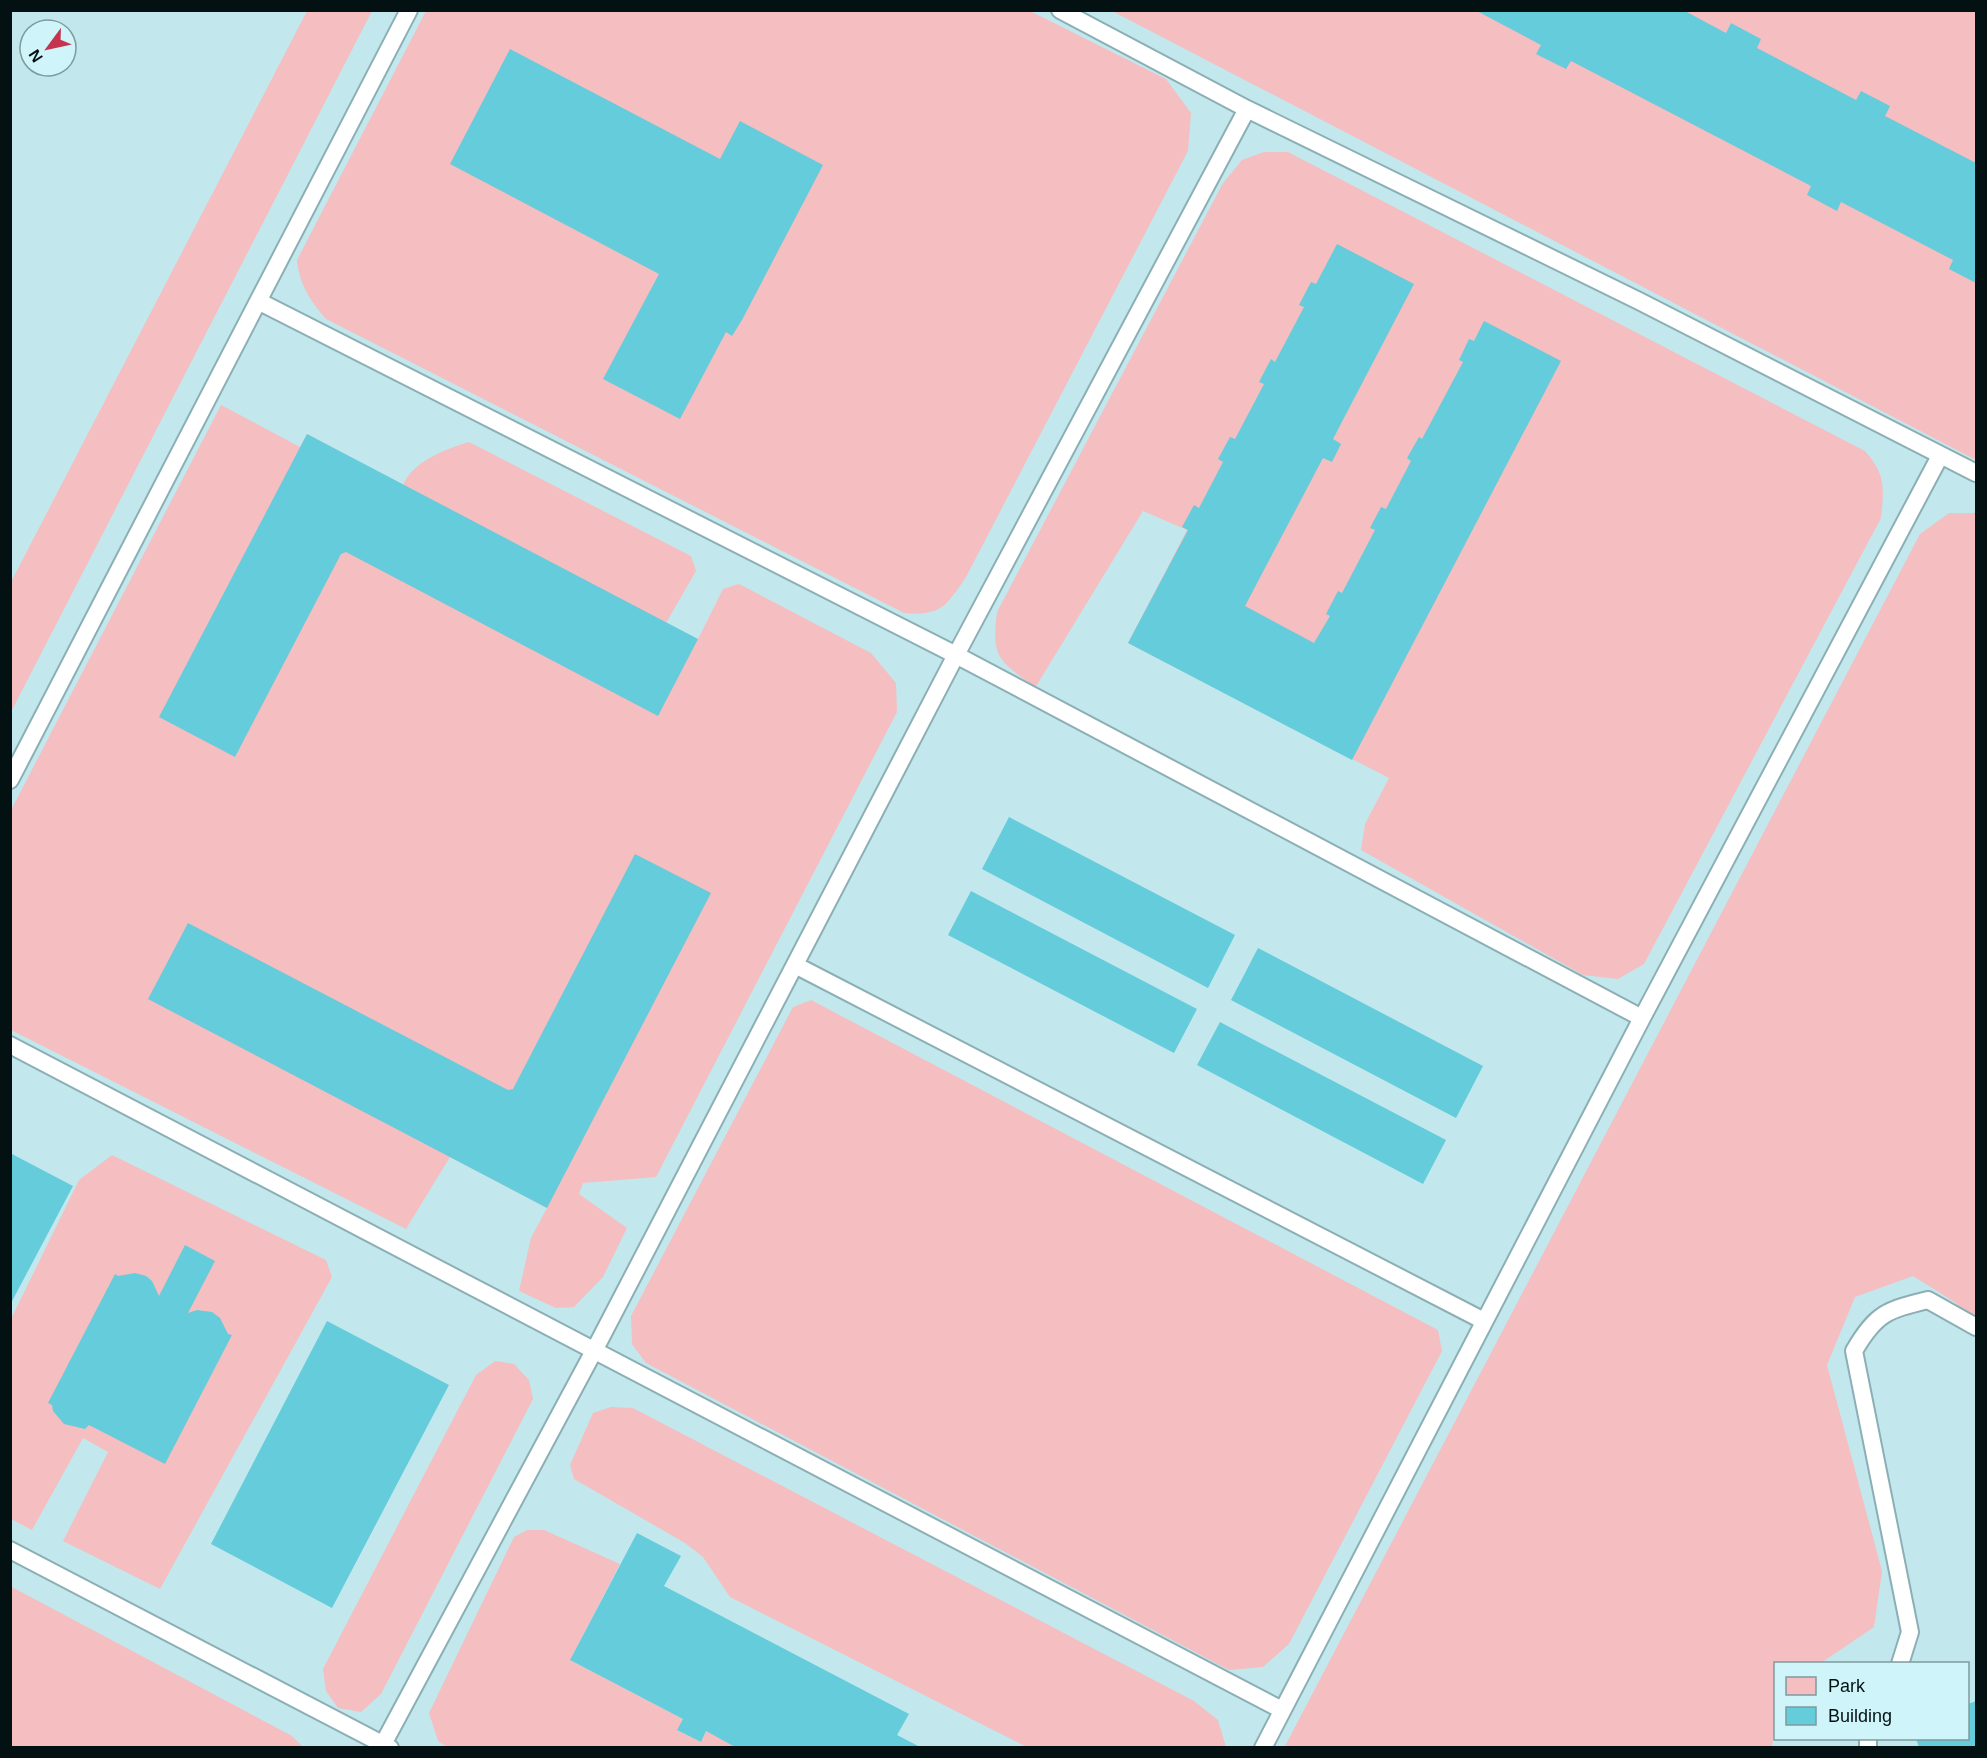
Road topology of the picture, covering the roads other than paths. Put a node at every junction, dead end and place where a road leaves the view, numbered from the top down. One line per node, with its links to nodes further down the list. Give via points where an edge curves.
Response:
1 (410, 10): 4 (lane)
2 (1060, 10): 3 (lane)
3 (1247, 109): 5 (lane, via 1640,301); 7 (lane)
4 (260, 302): 7 (lane); 8 (lane)
5 (1940, 456): 6 (lane); 10 (lane)
6 (1977, 473)
7 (956, 655): 9 (lane); 10 (lane)
8 (10, 780)
9 (795, 965): 12 (lane); 14 (lane)
10 (1642, 1018): 12 (lane)
11 (10, 1045): 14 (lane)
12 (1484, 1321): 17 (lane)
13 (1977, 1327): 16 (lane, via 1928,1300 1891,1310 1868,1327 1854,1351 1910,1632)
14 (595, 1349): 17 (lane); 18 (lane)
15 (10, 1550): 18 (lane)
16 (1901, 1662)
17 (1282, 1710): 19 (lane)
18 (385, 1746)
19 (1263, 1748)

